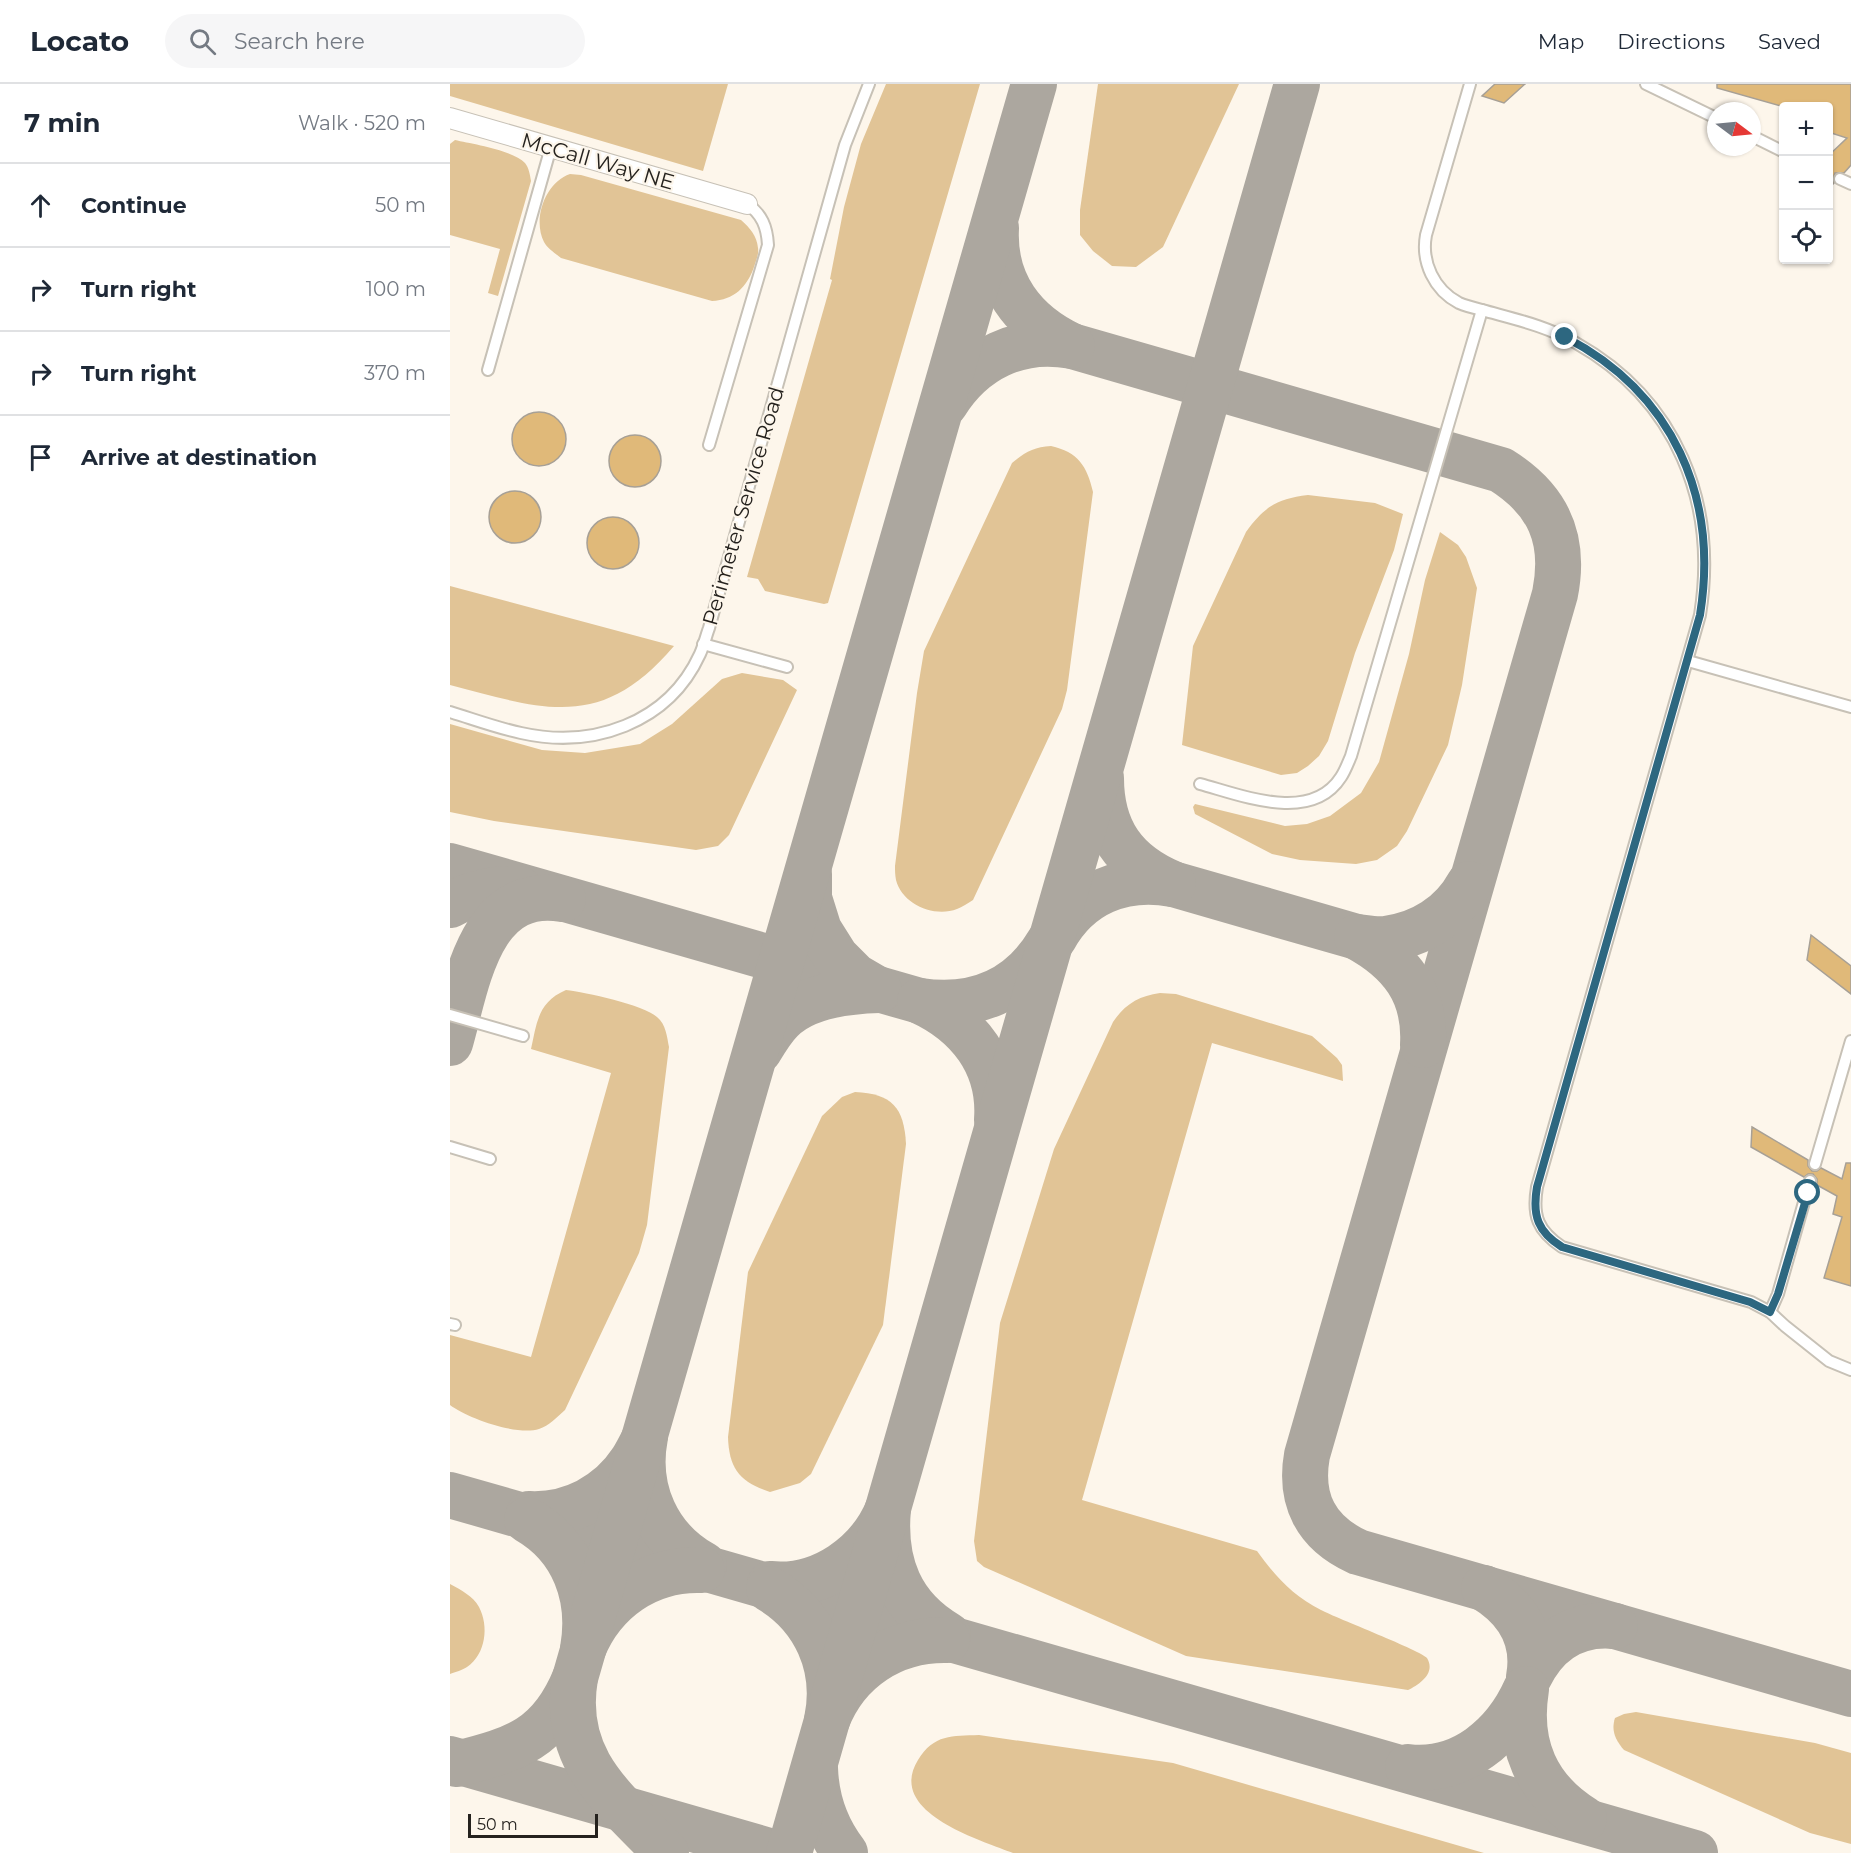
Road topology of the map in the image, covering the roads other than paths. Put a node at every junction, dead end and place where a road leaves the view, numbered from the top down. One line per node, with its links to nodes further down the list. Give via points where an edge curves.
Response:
1 (869, 84): 15 (lane, Perimeter Service Road, via 845,145)
2 (1470, 84): 12 (lane, via 1426,235 1424,256 1443,290 1459,303)
3 (1646, 84): 4 (lane)
4 (1707, 114)
5 (450, 118): 7 (street, McCall Way NE)
6 (1761, 140): 8 (lane)
7 (551, 147): 11 (street, McCall Way NE); 13 (lane)
8 (1779, 150)
9 (1840, 178): 10 (lane)
10 (1851, 184)
11 (747, 204): 14 (lane, via 765,223 768,245)
12 (1482, 310): 16 (lane, via 1543,328 1578,344 1636,390 1668,430 1692,480 1705,545 1705,588); 20 (lane, via 1351,756 1340,779 1321,796 1296,804 1269,803)
13 (488, 370)
14 (709, 446)
15 (703, 644): 17 (lane); 19 (lane, Perimeter Service Road, via 684,680 664,701 614,731 583,738 551,737 520,733)
16 (1688, 661): 18 (lane); 28 (lane, via 1534,1208 1542,1230 1562,1247 1750,1302)
17 (787, 667)
18 (1851, 707)
19 (450, 712)
20 (1200, 784)
21 (450, 1015): 22 (lane)
22 (523, 1036)
23 (1851, 1041): 26 (lane)
24 (450, 1147): 25 (lane)
25 (490, 1159)
26 (1815, 1164)
27 (1810, 1181): 28 (lane)
28 (1770, 1312): 29 (lane, via 1829,1361)
29 (1851, 1370)

